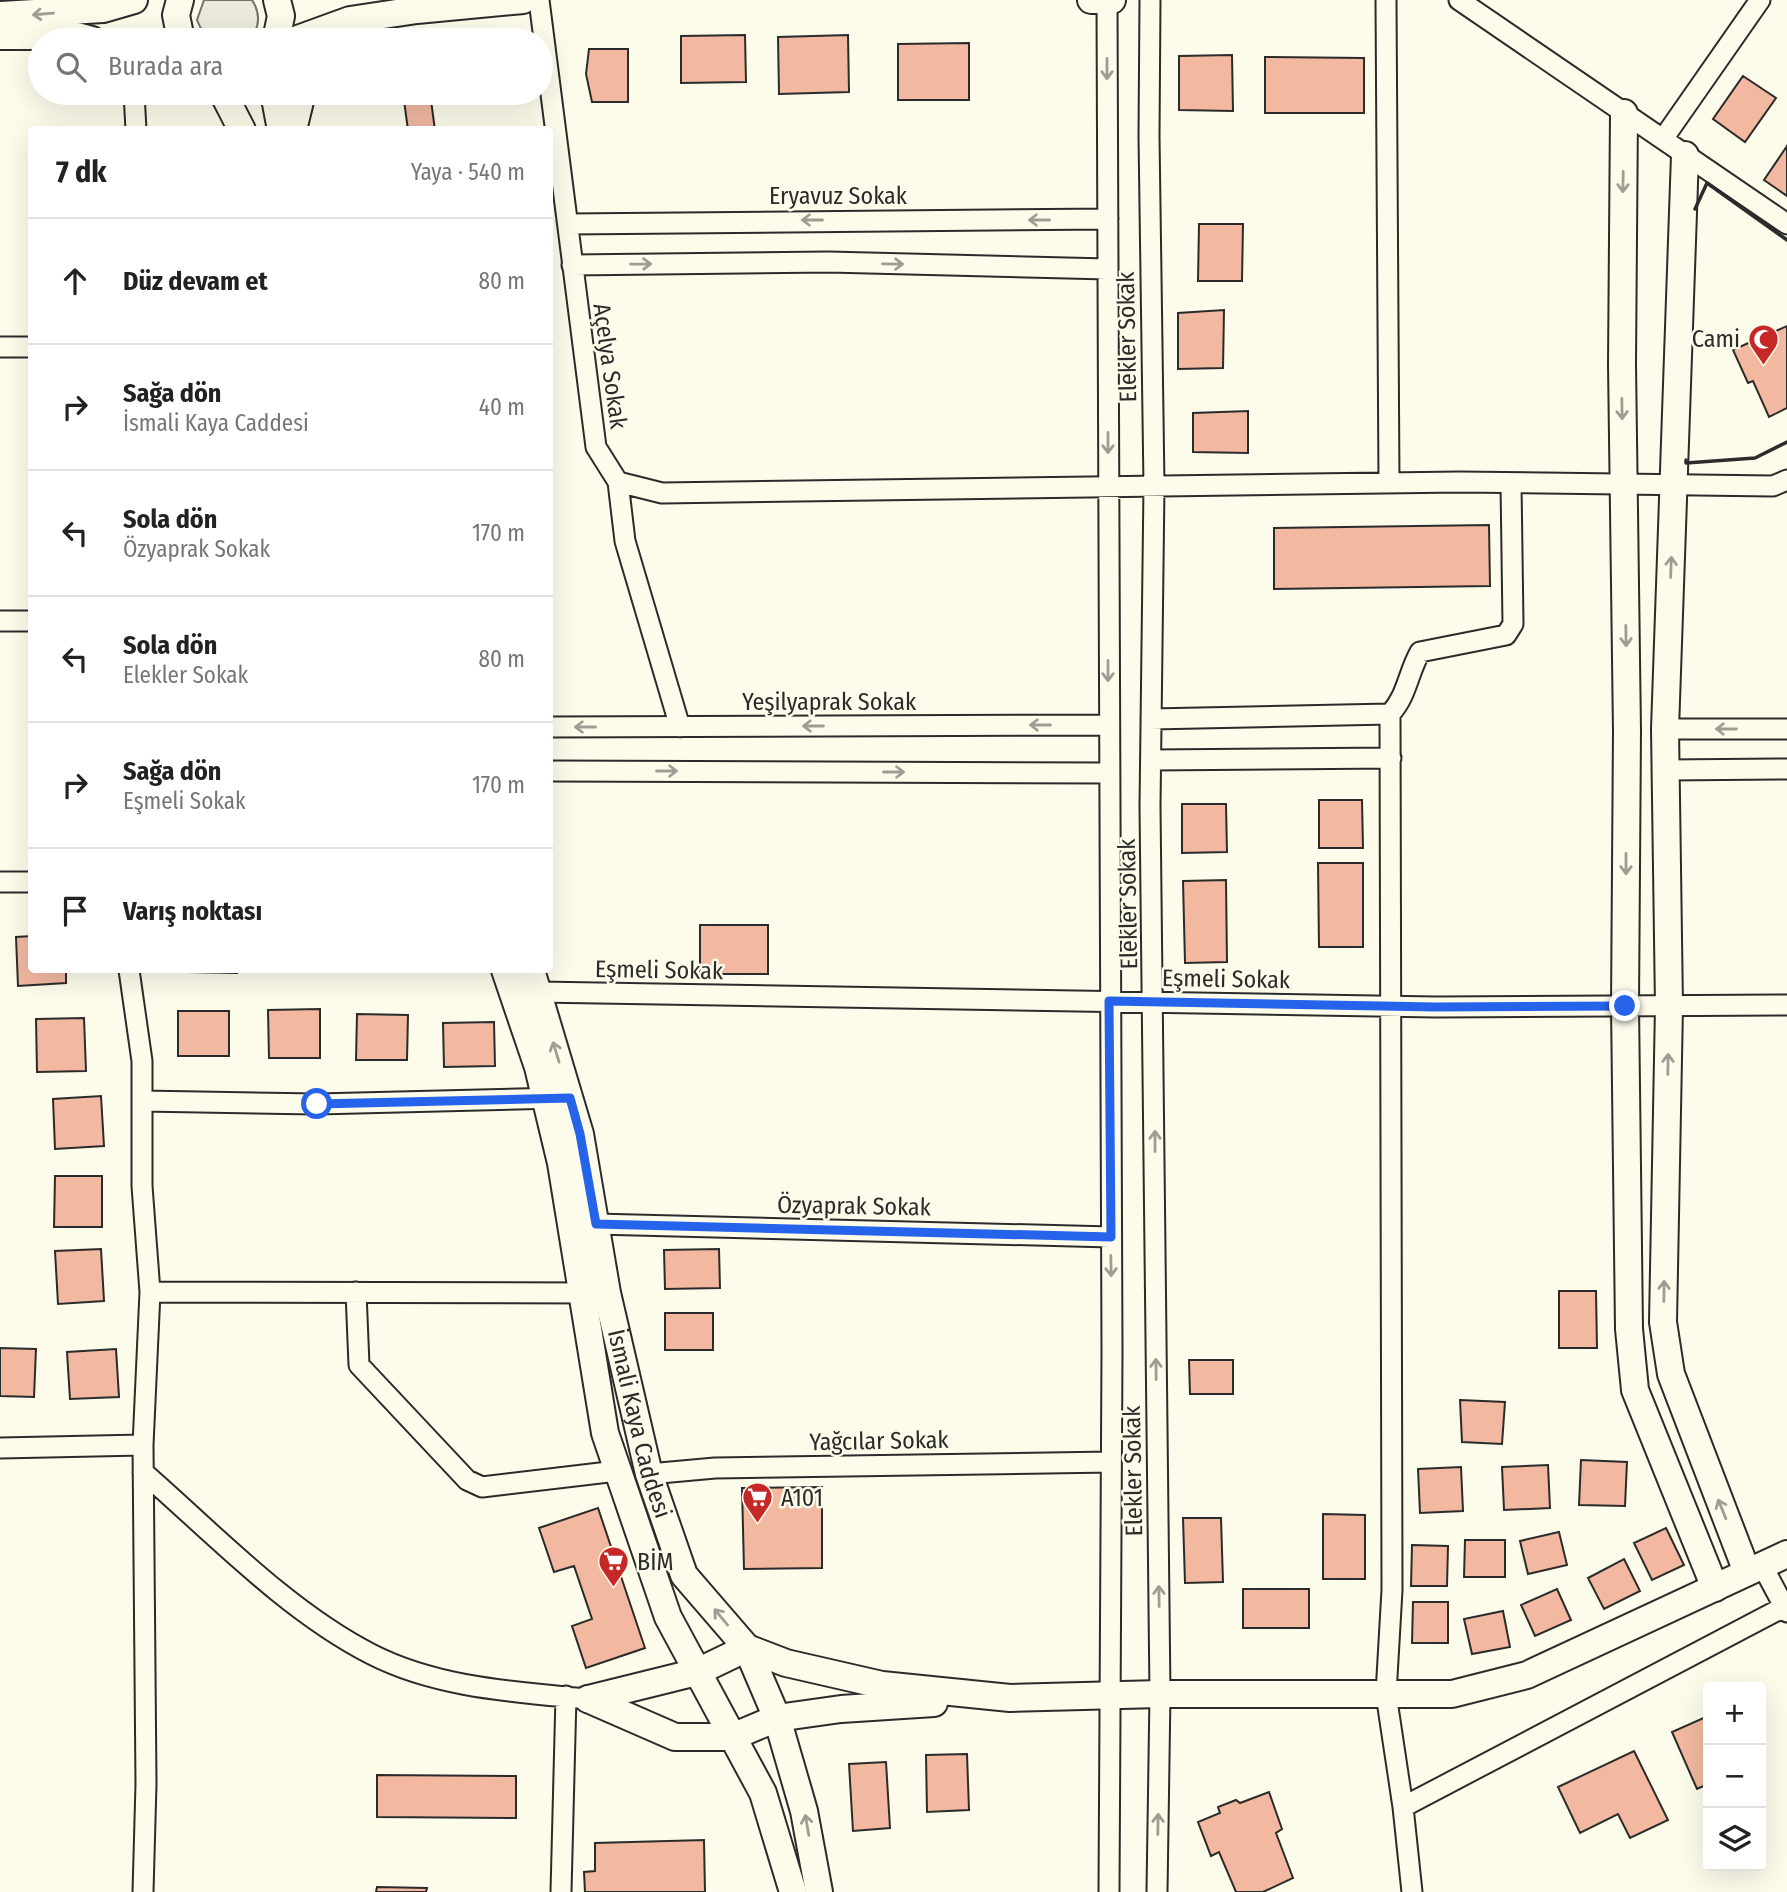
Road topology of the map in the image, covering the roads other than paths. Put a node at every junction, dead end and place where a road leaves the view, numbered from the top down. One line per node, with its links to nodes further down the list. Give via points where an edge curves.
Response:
1 (134, 0): 13 (street, one-way to 13, via 103,9)
2 (180, 0): 14 (street)
3 (277, 0): 15 (street)
4 (523, 0): 12 (street)
5 (540, 0): 18 (street, Açelya Sokak)
6 (1091, 0): 7 (street)
7 (1110, 0): 33 (street, Elekler Sokak, one-way to 33)
8 (1150, 0): 46 (street, Elekler Sokak)
9 (1386, 0): 41 (street)
10 (1459, 0): 26 (street)
11 (1760, 0): 31 (street)
12 (417, 9): 16 (street); 17 (street)
13 (0, 15)
14 (179, 28)
15 (278, 28)
16 (327, 28)
17 (367, 28)
18 (544, 28)
19 (0, 36): 20 (street)
20 (28, 36)
21 (553, 104): 34 (street, Açelya Sokak)
22 (135, 105): 27 (street)
23 (229, 105): 28 (street)
24 (276, 105): 29 (street)
25 (299, 105): 30 (street)
26 (1624, 113): 31 (street); 43 (street, one-way to 43)
27 (136, 126)
28 (240, 126)
29 (280, 126)
30 (294, 126)
31 (1663, 139): 32 (street)
32 (1685, 155): 35 (street); 45 (street)
33 (1108, 219): 34 (street, Eryavuz Sokak, one-way to 34); 37 (street, Elekler Sokak)
34 (568, 224): 36 (street, Açelya Sokak)
35 (1787, 224)
36 (572, 265): 37 (street, one-way to 37, via 829,262); 40 (street, Açelya Sokak, via 596,447)
37 (1108, 269): 47 (street, Elekler Sokak, one-way to 47)
38 (0, 347): 39 (street)
39 (28, 347)
40 (618, 482): 47 (street, via 662,493); 54 (street, Açelya Sokak, via 625,541)
41 (1389, 483): 42 (street); 46 (street)
42 (1511, 483): 43 (street); 50 (street, via 1513,624 1506,635 1420,652 1402,701)
43 (1623, 484): 45 (street); 71 (street, one-way to 71)
44 (1782, 484): 45 (street)
45 (1674, 485): 55 (street, one-way to 45)
46 (1154, 486): 47 (street); 51 (street, Elekler Sokak)
47 (1108, 487): 52 (street, Elekler Sokak, one-way to 52)
48 (0, 621): 49 (street)
49 (28, 621)
50 (1391, 714): 51 (street); 57 (street)
51 (1151, 719): 58 (street, Elekler Sokak)
52 (1108, 725): 54 (street, Yeşilyaprak Sokak, one-way to 54); 62 (street, Elekler Sokak)
53 (553, 727): 54 (street, Yeşilyaprak Sokak, one-way to 53)
54 (680, 727)
55 (1665, 729): 56 (street, one-way to 55); 60 (street)
56 (1787, 729)
57 (1391, 758): 58 (street); 70 (street)
58 (1150, 761): 69 (street, Elekler Sokak)
59 (1787, 769): 60 (street)
60 (1666, 770): 72 (street)
61 (553, 771): 62 (street, one-way to 62)
62 (1108, 772): 68 (street, Elekler Sokak)
63 (0, 882): 64 (street)
64 (28, 882)
65 (129, 973): 75 (street, via 142,1061)
66 (506, 973): 74 (street)
67 (535, 981): 68 (street, Eşmeli Sokak); 74 (street, İsmali Kaya Caddesi, one-way to 67)
68 (1109, 1001): 69 (street, Eşmeli Sokak); 77 (street, Elekler Sokak)
69 (1154, 1002): 70 (street, Eşmeli Sokak); 93 (street, Elekler Sokak, one-way to 69)
70 (1392, 1006): 71 (street, Eşmeli Sokak); 94 (street, via 1392,1590)
71 (1625, 1006): 72 (street, Eşmeli Sokak); 89 (street, via 1629,1329 1635,1390)
72 (1670, 1006): 73 (street, Eşmeli Sokak); 88 (street, one-way to 72, via 1671,1374 1663,1322)
73 (1783, 1008)
74 (558, 1098): 75 (street, via 317,1104); 76 (street, İsmali Kaya Caddesi, via 580,1134); 80 (street, via 561,1163)
75 (142, 1101): 78 (street, via 142,1186)
76 (596, 1224): 77 (street, Özyaprak Sokak); 80 (street, İsmali Kaya Caddesi)
77 (1111, 1237): 83 (street, Elekler Sokak, one-way to 83)
78 (150, 1292): 79 (street); 81 (street)
79 (356, 1292): 80 (street); 84 (street, via 359,1365 467,1480 482,1487)
80 (594, 1293): 84 (street, via 605,1433); 86 (street, İsmali Kaya Caddesi)
81 (143, 1445): 82 (street); 85 (street)
82 (0, 1448)
83 (1111, 1462): 86 (street, Yağcılar Sokak, via 715,1468); 95 (street, Elekler Sokak)
84 (617, 1471): 92 (street, via 668,1617)
85 (143, 1472): 96 (street, via 313,1618 372,1655 450,1682); 101 (street)
86 (649, 1474): 91 (street, İsmali Kaya Caddesi, one-way to 86, via 684,1575)
87 (1787, 1554): 88 (street)
88 (1755, 1569): 89 (street); 90 (street)
89 (1714, 1588): 94 (street, via 1527,1675 1452,1694)
90 (1786, 1610): 100 (street)
91 (747, 1648): 92 (street); 97 (street, via 786,1663 882,1685); 98 (street, İsmali Kaya Caddesi)
92 (696, 1672): 96 (street); 99 (street)
93 (1160, 1694): 94 (street); 95 (street); 106 (street, Elekler Sokak, one-way to 93)
94 (1385, 1694): 100 (street)
95 (1108, 1696): 97 (street); 105 (street, Elekler Sokak)
96 (577, 1698): 99 (street, via 675,1737); 102 (street)
97 (1010, 1698): 98 (street)
98 (777, 1717): 99 (street); 104 (street, İsmali Kaya Caddesi, one-way to 98, via 804,1811)
99 (732, 1737): 103 (street, via 763,1793)
100 (1403, 1807): 107 (street)
101 (143, 1892)
102 (561, 1892)
103 (793, 1892)
104 (819, 1892)
105 (1109, 1892)
106 (1157, 1892)
107 (1412, 1892)

